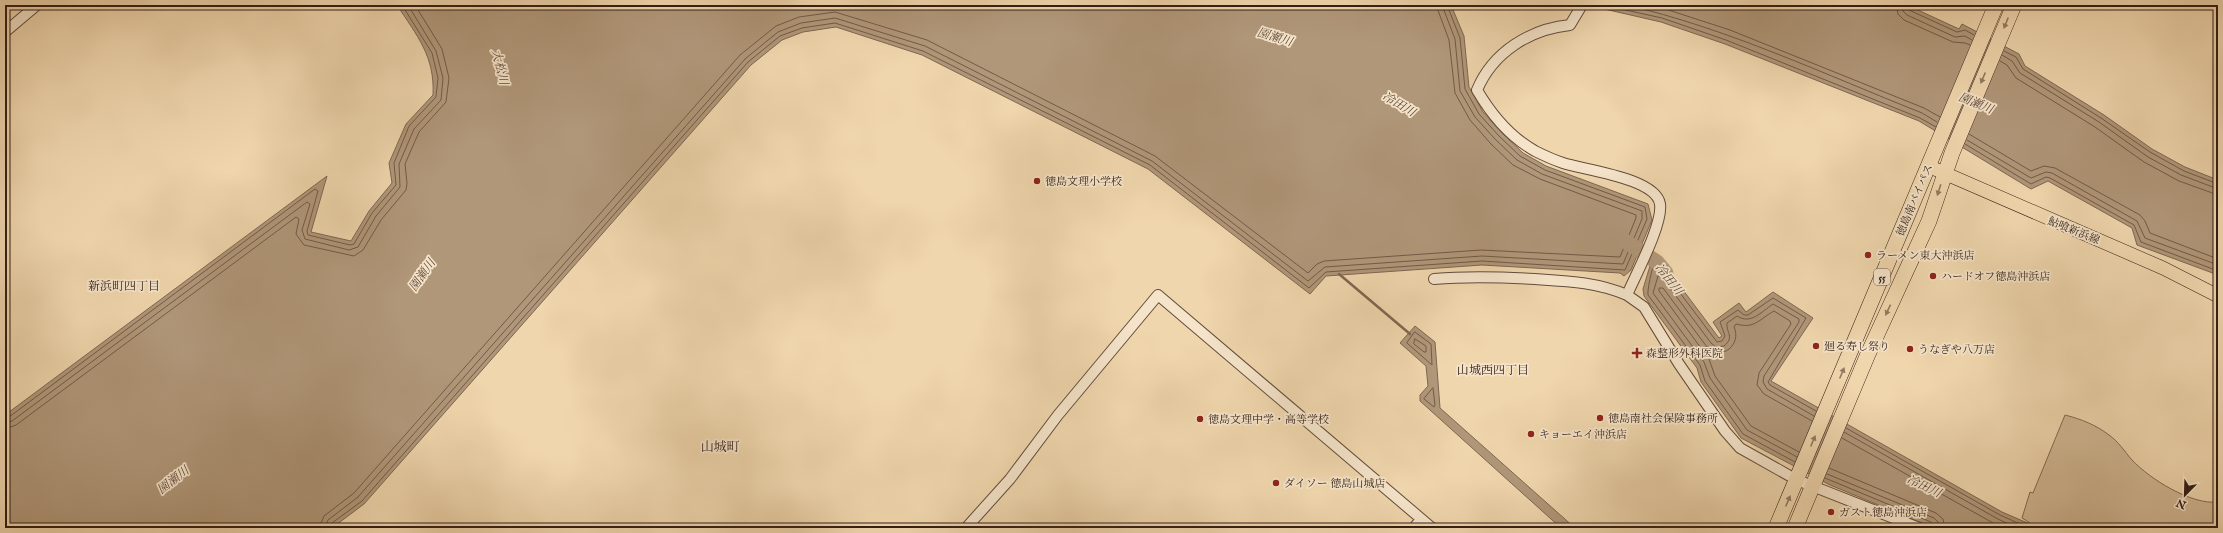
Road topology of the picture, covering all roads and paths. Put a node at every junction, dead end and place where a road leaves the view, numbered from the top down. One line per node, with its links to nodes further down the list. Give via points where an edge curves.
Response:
1 (37, 5): 5 (street)
2 (1996, 5): 6 (highway, 徳島南バイパス / 55)
3 (2014, 5): 7 (highway, 徳島南バイパス / 55, one-way to 7)
4 (1580, 9): 9 (street, via 1570,25 1526,36 1485,71 1477,90 1489,110 1510,132 1534,150 1563,163 1630,180 1657,195 1660,204 1659,221)
5 (5, 32)
6 (1928, 166): 7 (main road, 鮎喰新浜線); 11 (highway, 徳島南バイパス / 55, one-way to 6)
7 (1944, 173): 10 (main road, 鮎喰新浜線, via 2163,268); 12 (highway, 徳島南バイパス / 55, one-way to 12, via 1929,221 1841,416)
8 (1434, 279): 9 (street, via 1489,277 1563,281 1608,287)
9 (1627, 295): 11 (street, via 1644,307 1679,364 1732,439 1748,454)
10 (2218, 296)
11 (1798, 476): 12 (street); 17 (highway, 徳島南バイパス / 55, one-way to 11)
12 (1814, 483): 18 (highway, 徳島南バイパス / 55); 19 (street)
13 (1421, 519): 14 (street, via 1158,295 1058,415 1010,479); 15 (street); 16 (street)
14 (966, 528)
15 (1414, 528)
16 (1432, 528)
17 (1776, 528)
18 (1795, 528)
19 (1919, 528)

